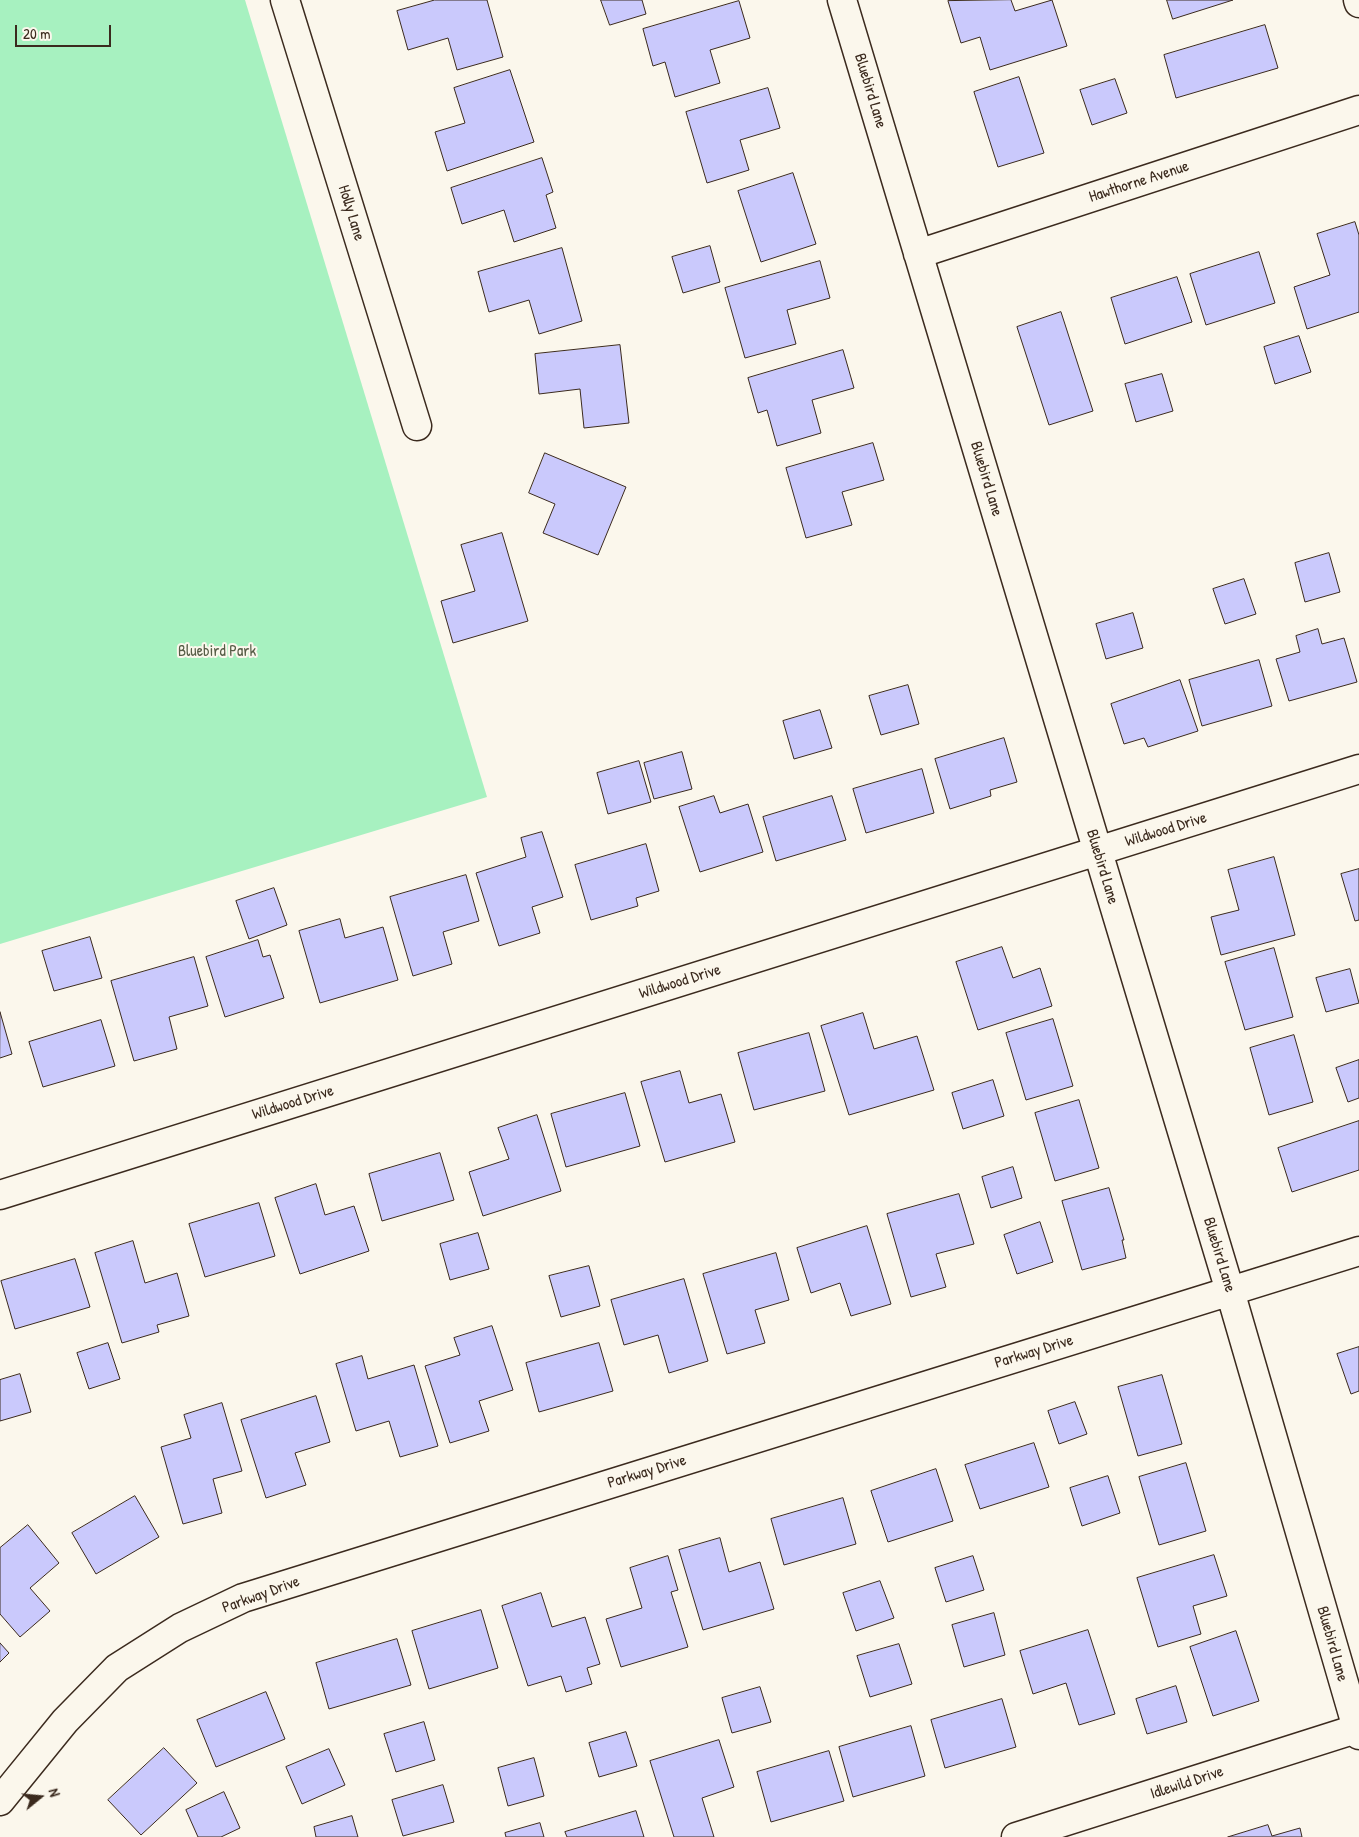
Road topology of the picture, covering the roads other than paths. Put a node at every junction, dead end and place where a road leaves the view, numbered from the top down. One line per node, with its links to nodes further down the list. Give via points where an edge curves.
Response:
1 (285, 0): 5 (street, Holly Lane)
2 (842, 0): 4 (street, Bluebird Lane)
3 (1359, 110): 4 (street, Hawthorne Avenue)
4 (918, 254): 7 (street, Bluebird Lane)
5 (417, 426)
6 (1359, 769): 7 (street, Wildwood Drive)
7 (1097, 852): 8 (street, Wildwood Drive); 10 (street, Bluebird Lane)
8 (0, 1195)
9 (1359, 1251): 10 (street, Parkway Drive)
10 (1230, 1292): 11 (street, Bluebird Lane); 12 (street, Parkway Drive, via 244,1598 180,1628 117,1668 65,1721)
11 (1358, 1731): 13 (street, Idlewild Drive)
12 (0, 1801)
13 (1016, 1837)

